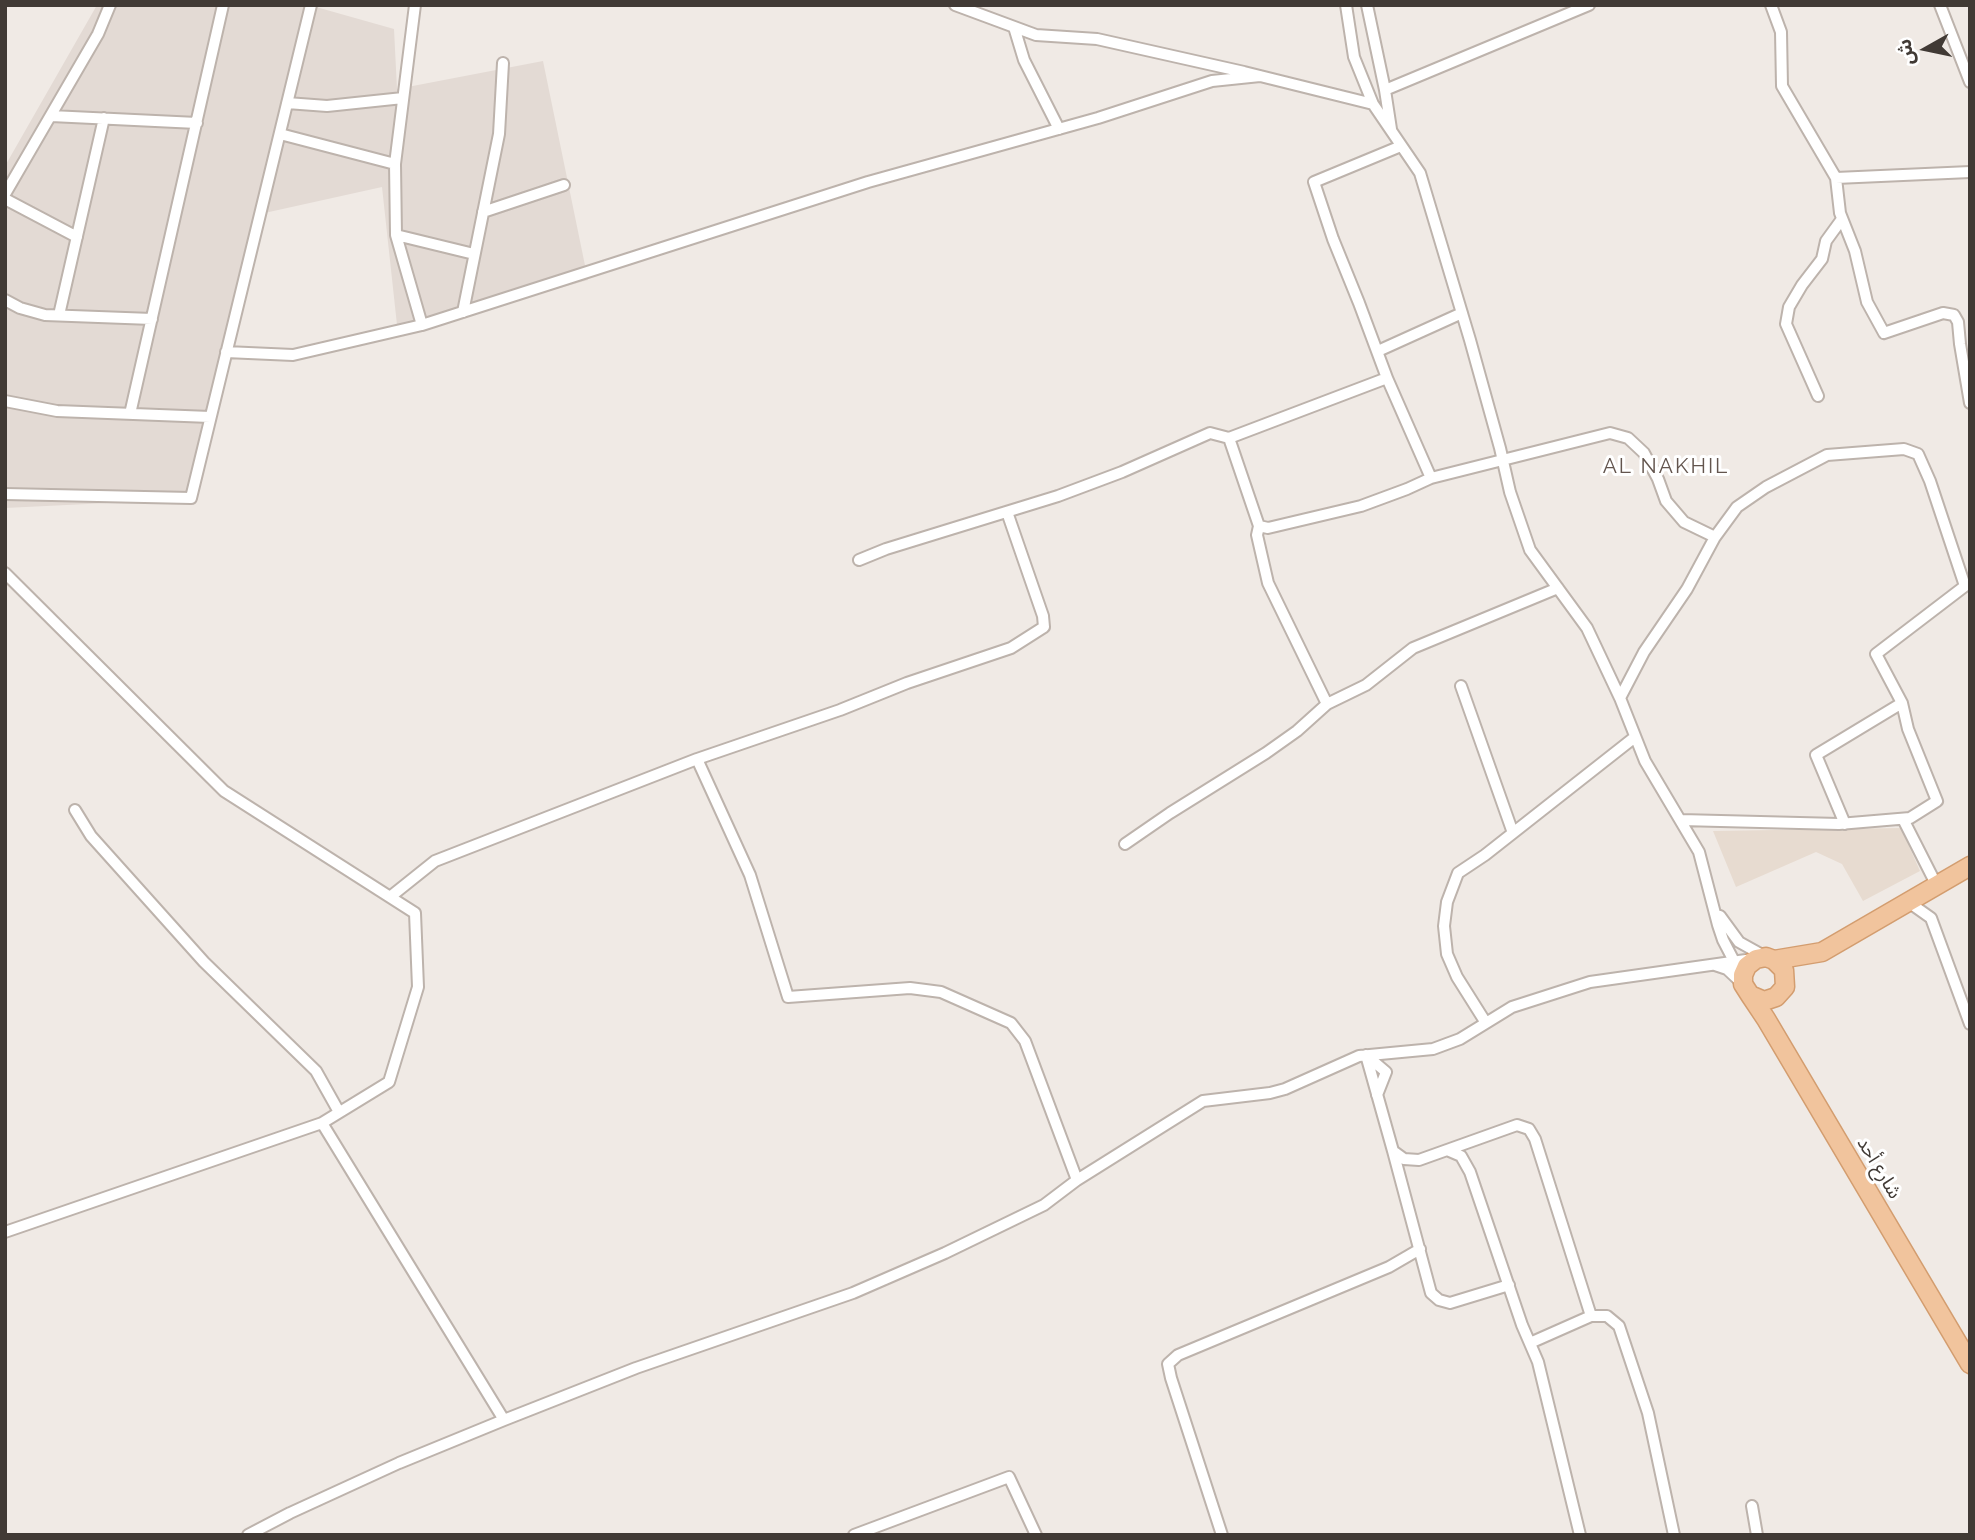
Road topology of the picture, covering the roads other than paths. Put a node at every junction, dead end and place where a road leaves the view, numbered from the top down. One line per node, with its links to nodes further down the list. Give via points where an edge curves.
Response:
1 (110, 5): 19 (street, via 99,34)
2 (223, 5): 21 (street)
3 (311, 5): 17 (street)
4 (415, 5): 16 (street)
5 (955, 5): 11 (street)
6 (1346, 5): 18 (street, via 1354,57)
7 (1367, 5): 15 (street)
8 (1589, 5): 15 (street)
9 (1772, 5): 28 (street, via 1781,32 1783,86)
10 (1944, 6): 14 (street)
11 (1014, 27): 13 (street, via 1036,35 1097,39); 22 (street, via 1024,60)
12 (503, 63): 32 (street, via 499,134)
13 (1260, 76): 18 (street); 22 (street, via 1212,81)
14 (1970, 82)
15 (1385, 90): 23 (street)
16 (403, 98): 17 (street, via 327,106); 26 (street)
17 (287, 103): 24 (street)
18 (1373, 104): 23 (street)
19 (51, 116): 20 (street); 30 (street)
20 (104, 118): 21 (street); 35 (street)
21 (197, 123): 41 (street)
22 (1059, 129): 38 (street, via 867,182)
23 (1391, 132): 25 (street)
24 (280, 134): 26 (street); 44 (street)
25 (1401, 146): 39 (street, via 1420,173); 43 (street, via 1314,182)
26 (395, 163): 34 (street)
27 (1970, 172): 28 (street)
28 (1836, 178): 33 (street)
29 (564, 185): 32 (street)
30 (5, 194)
31 (5, 199): 35 (street)
32 (483, 212): 36 (street)
33 (1842, 219): 46 (street, via 1826,241 1822,259 1789,307 1786,324); 48 (street, via 1867,302 1884,333 1944,313 1954,315)
34 (396, 235): 36 (street); 42 (street)
35 (77, 237): 40 (street)
36 (474, 254): 38 (street)
37 (5, 300): 40 (street, via 20,308)
38 (463, 312): 42 (street)
39 (1462, 313): 43 (street); 52 (street)
40 (59, 315): 41 (street)
41 (152, 319): 49 (street)
42 (422, 325): 44 (street, via 293,355)
43 (1378, 351): 45 (street)
44 (226, 352): 50 (street)
45 (1387, 378): 51 (street); 53 (street)
46 (1818, 396)
47 (5, 401): 49 (street, via 57,411)
48 (1970, 403)
49 (130, 414): 50 (street)
50 (210, 417): 54 (street, via 191,498)
51 (1229, 438): 55 (street, via 1210,433 1122,472); 56 (street)
52 (1503, 461): 53 (street); 57 (street, via 1610,433 1628,438 1644,453 1666,501 1684,522); 61 (street, via 1530,550)
53 (1431, 478): 56 (street, via 1362,506 1268,528)
54 (5, 494)
55 (1007, 512): 58 (street); 67 (street, via 1044,627 1011,648)
56 (1259, 526): 65 (street, via 1257,536 1268,583)
57 (1715, 537): 60 (street, via 1737,507 1827,455 1904,449 1918,454); 63 (street)
58 (859, 560)
59 (5, 573): 76 (street, via 224,791)
60 (1968, 585): 64 (street, via 1876,654)
61 (1558, 589): 63 (street, via 1587,628); 65 (street, via 1413,648 1366,685)
62 (1461, 686): 72 (street)
63 (1620, 698): 66 (street)
64 (1902, 703): 69 (street, via 1937,801); 71 (street, via 1816,755)
65 (1327, 704): 73 (street, via 1266,753)
66 (1635, 737): 70 (street, via 1644,761); 72 (street)
67 (697, 759): 76 (street, via 435,861); 93 (street, via 750,875 788,996 910,988 941,992 1011,1023 1025,1041)
68 (75, 810): 89 (street, via 91,836 204,962 316,1072)
69 (1903, 819): 71 (street); 75 (street)
70 (1681, 820): 71 (street); 78 (street, via 1699,852)
71 (1845, 824)
72 (1513, 833): 85 (street, via 1458,873 1447,902 1447,954)
73 (1125, 844)
74 (1970, 866): 75 (main road)
75 (1936, 884): 77 (main road)
76 (390, 897): 89 (street, via 415,913 418,986 389,1082)
77 (1907, 901): 80 (main road); 86 (street, via 1931,918)
78 (1716, 910): 79 (street); 81 (street, via 1739,942)
79 (1723, 940): 82 (street); 83 (street)
80 (1822, 952): 81 (main road); 84 (main road)
81 (1765, 959): 83 (main road, via 1747,966); 84 (main road, via 1784,970)
82 (1712, 964): 83 (street); 83 (street); 85 (street, via 1590,982 1512,1006)
83 (1742, 979): 84 (main road, via 1765,1001); 87 (main road, شارع أحد)
84 (1780, 992): 87 (main road, via 1777,1012)
85 (1486, 1023): 88 (street, via 1433,1049)
86 (1970, 1024)
87 (1784, 1051): 99 (main road, شارع أحد)
88 (1366, 1055): 92 (street); 93 (street, via 1285,1089 1203,1101)
89 (339, 1112): 90 (street)
90 (322, 1123): 94 (street); 100 (street)
91 (1447, 1150): 92 (street, via 1419,1160 1404,1159); 96 (street, via 1461,1156 1471,1172); 97 (street, via 1517,1125 1529,1129)
92 (1394, 1151): 95 (street)
93 (1077, 1180): 100 (street, via 1044,1205 853,1293 636,1367)
94 (5, 1233)
95 (1420, 1250): 96 (street, via 1431,1293 1439,1300 1450,1303); 105 (street, via 1178,1355 1168,1364)
96 (1508, 1285): 98 (street)
97 (1590, 1318): 98 (street); 107 (street, via 1607,1316 1619,1326 1648,1413)
98 (1530, 1343): 106 (street)
99 (1970, 1364)
100 (504, 1420): 102 (street, via 399,1463)
101 (1752, 1506): 108 (street)
102 (248, 1535)
103 (854, 1535): 104 (street, via 1010,1477)
104 (1036, 1535)
105 (1222, 1535)
106 (1580, 1535)
107 (1674, 1535)
108 (1757, 1535)

